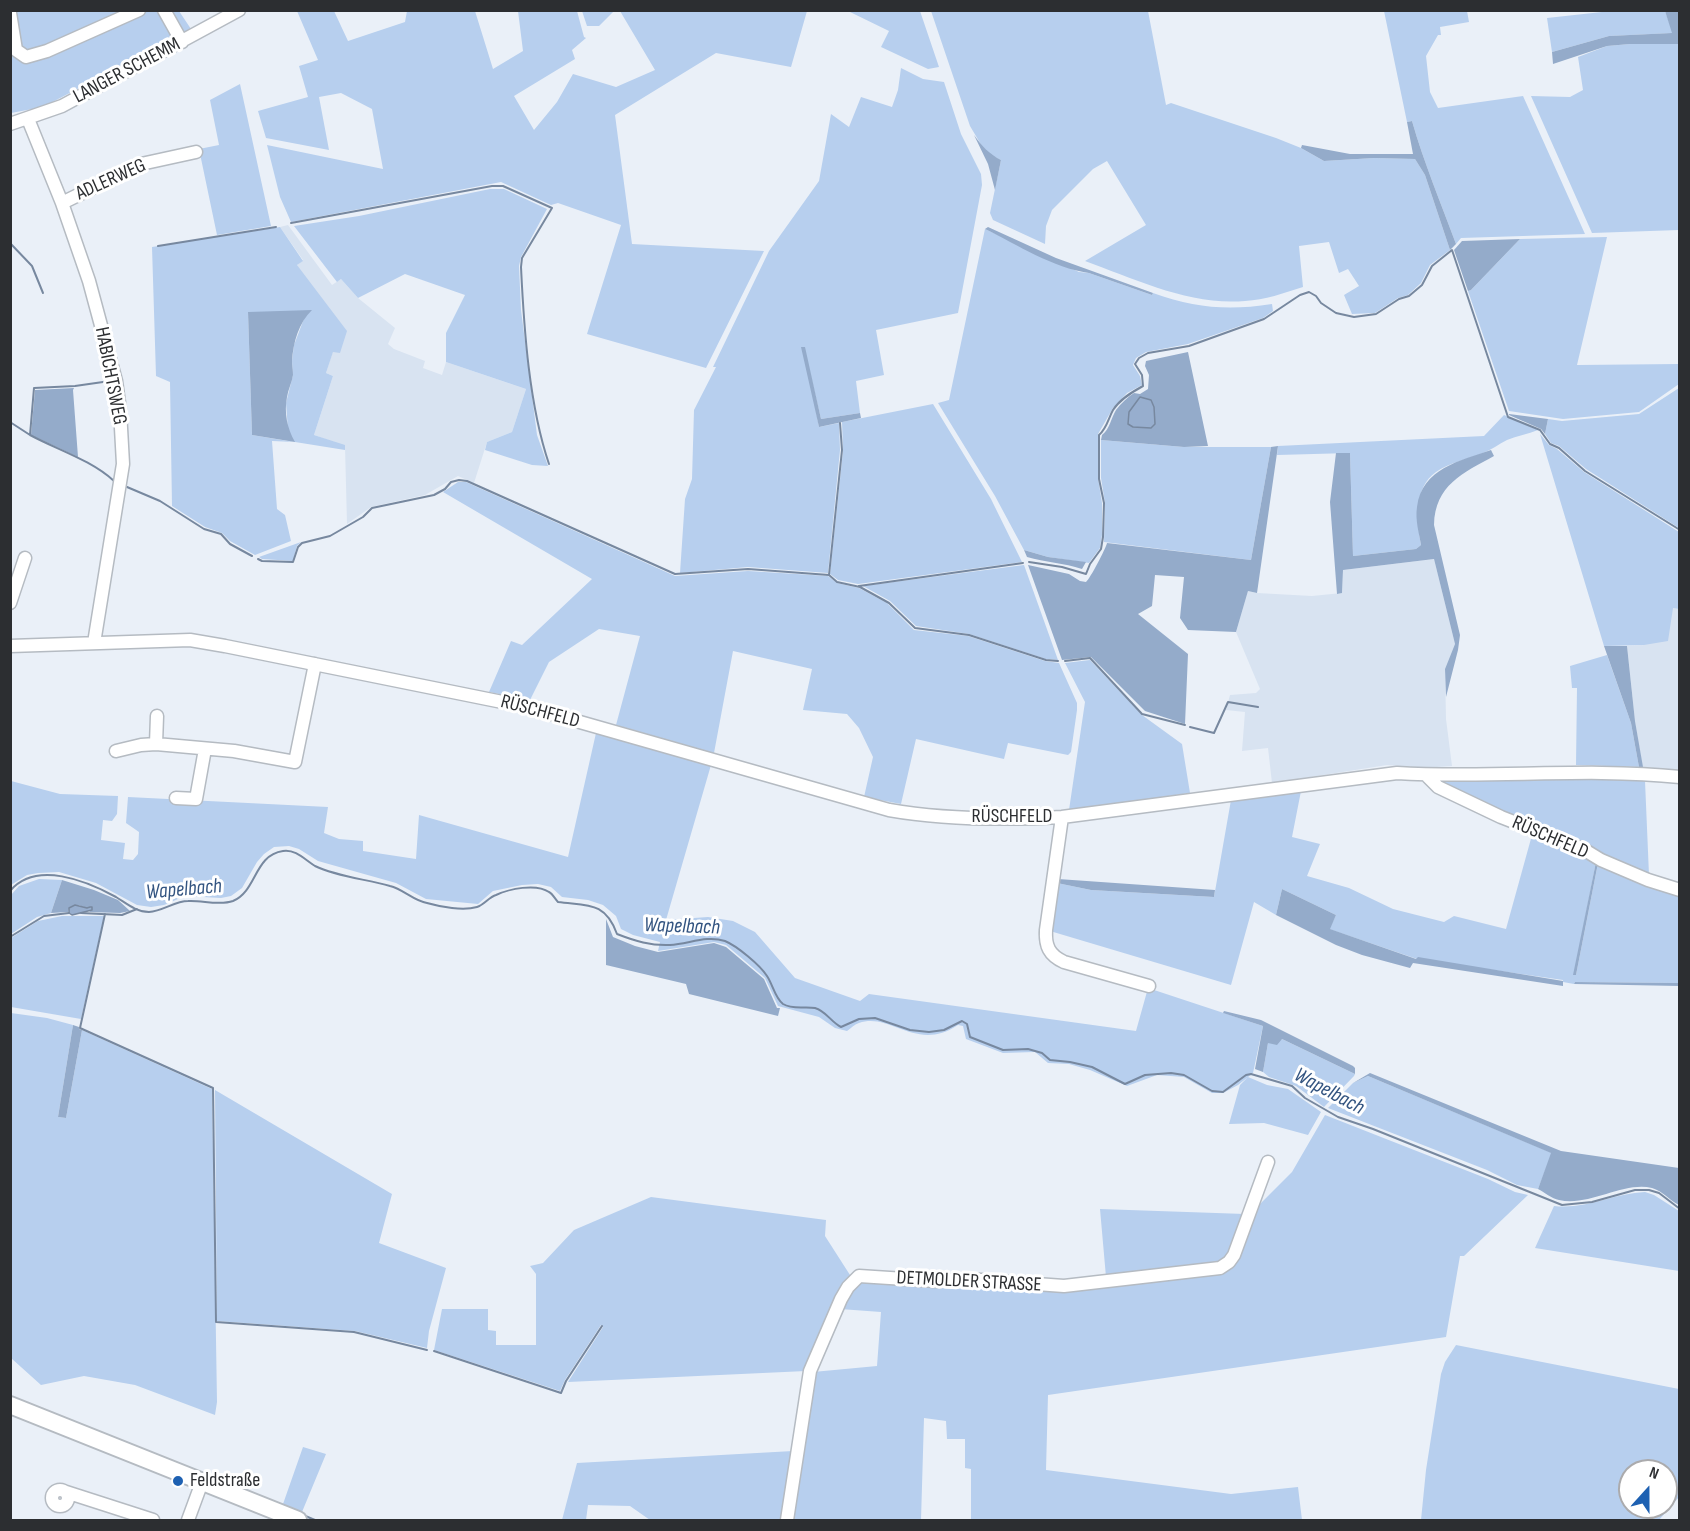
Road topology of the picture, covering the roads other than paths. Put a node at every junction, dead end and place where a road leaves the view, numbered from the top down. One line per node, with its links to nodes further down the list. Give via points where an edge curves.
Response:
1 (139, 10): 5 (street, via 26,57 16,50)
2 (164, 10): 6 (street)
3 (239, 10): 6 (street, LANGER SCHEMM)
4 (10, 13): 5 (street)
5 (12, 37)
6 (182, 42): 7 (street, LANGER SCHEMM, via 62,106)
7 (28, 119): 8 (street, LANGER SCHEMM); 10 (street, HABICHTSWEG)
8 (10, 124)
9 (196, 152): 10 (street, ADLERWEG, via 141,164)
10 (62, 203): 13 (street, HABICHTSWEG, via 89,281 120,410 123,464)
11 (25, 558): 12 (street)
12 (10, 603)
13 (94, 643): 14 (street, RÜSCHFELD); 15 (street, RÜSCHFELD, via 190,640)
14 (10, 646)
15 (315, 664): 18 (street, via 294,762); 23 (street, RÜSCHFELD, via 527,707 889,810 1010,820)
16 (157, 716): 17 (street)
17 (156, 744): 18 (street); 19 (street)
18 (205, 749): 22 (street, via 196,799)
19 (116, 751)
20 (1426, 775): 21 (street, RÜSCHFELD, via 1588,772); 23 (street, RÜSCHFELD, via 1397,773); 24 (street, RÜSCHFELD, via 1438,787 1501,818)
21 (1680, 777)
22 (176, 798)
23 (1062, 817): 25 (street, RÜSCHFELD, via 1046,930 1048,950 1064,962)
24 (1680, 890)
25 (1149, 986)
26 (1268, 1162): 33 (street, DETMOLDER STRASSE, via 1234,1255 1220,1268 1064,1286 859,1276 841,1299 810,1371)
27 (10, 1405): 28 (main road)
28 (202, 1482): 31 (street); 32 (main road)
29 (66, 1492): 30 (street)
30 (153, 1521)
31 (188, 1521)
32 (298, 1521)
33 (787, 1521)

